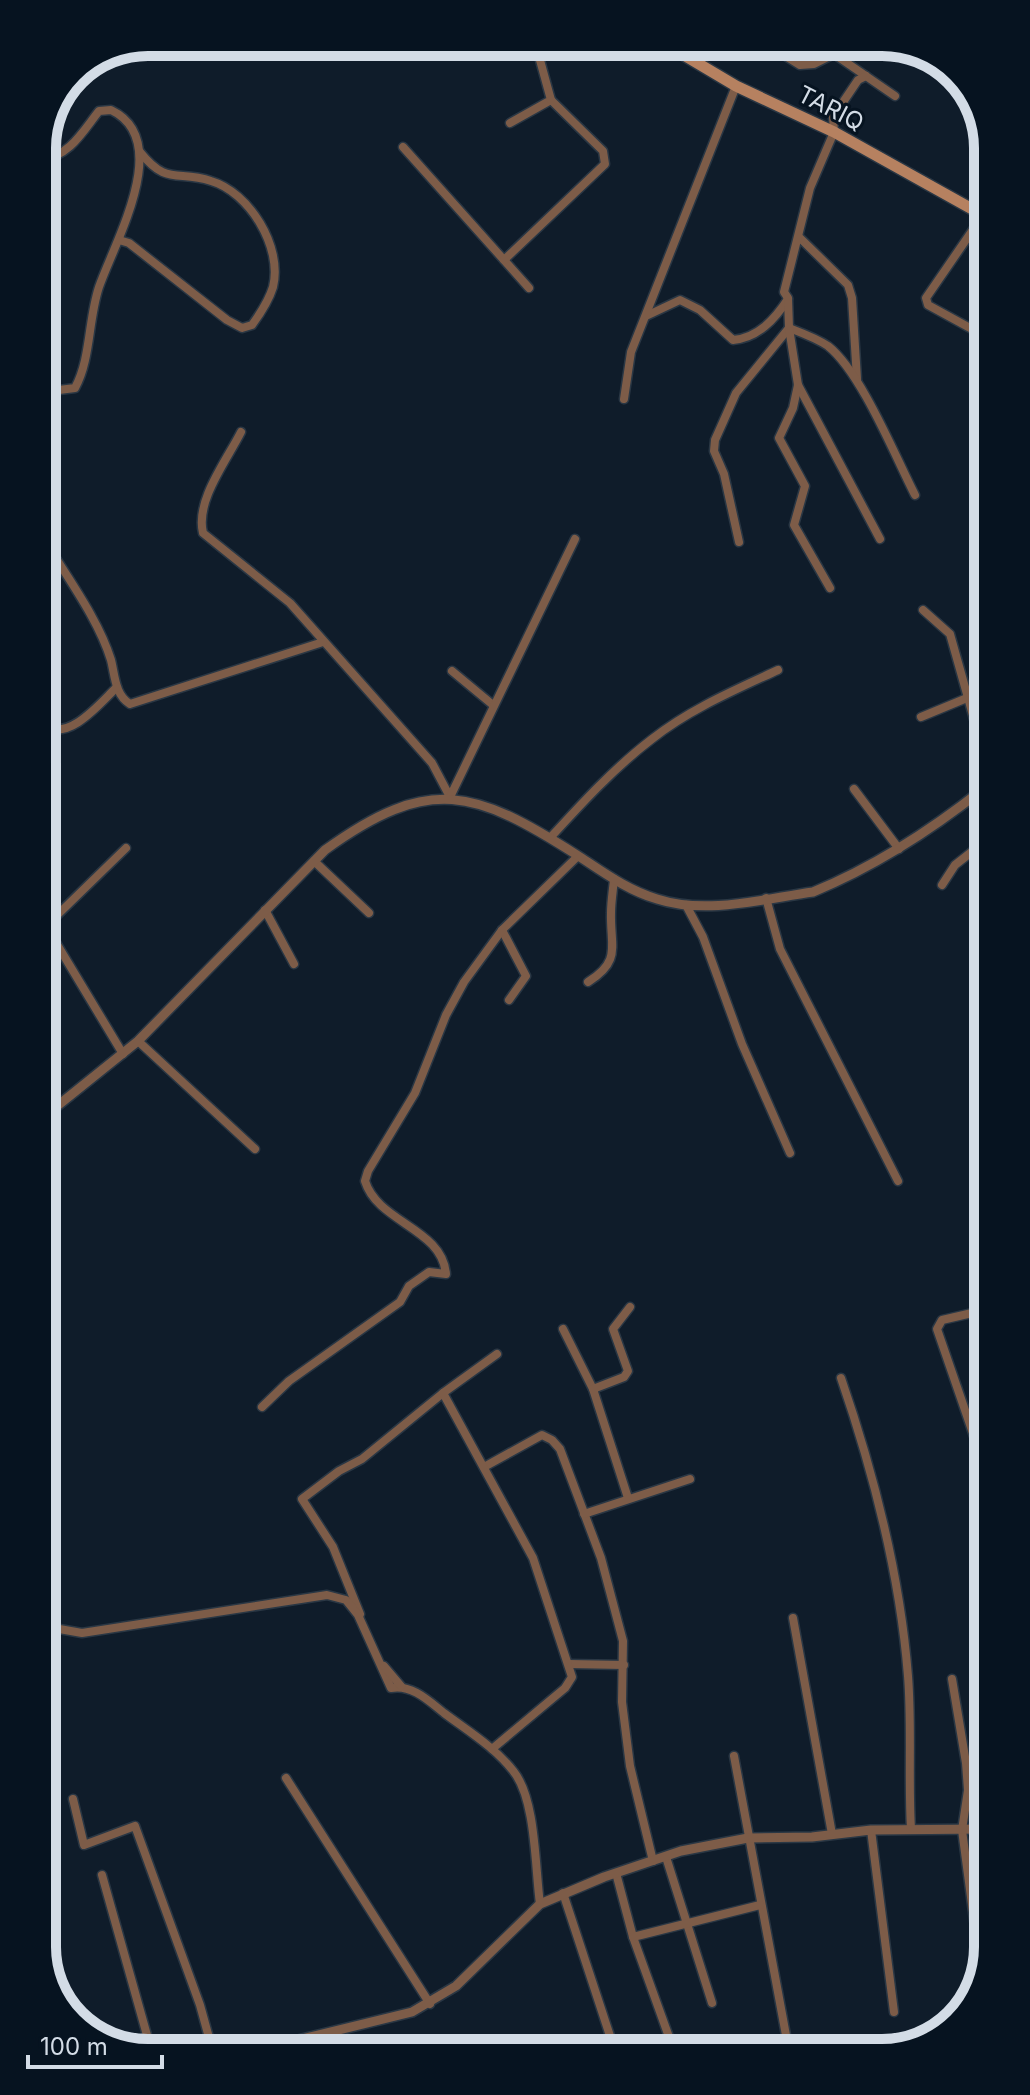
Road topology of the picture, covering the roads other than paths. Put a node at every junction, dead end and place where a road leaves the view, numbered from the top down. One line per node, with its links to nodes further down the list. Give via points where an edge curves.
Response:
1 (539, 56): 9 (street)
2 (697, 56): 7 (main road, TARIQ)
3 (786, 56): 4 (street, via 800,65)
4 (830, 56)
5 (837, 56): 6 (street)
6 (866, 76): 8 (street); 11 (street, via 833,117)
7 (736, 86): 11 (main road, TARIQ); 22 (street)
8 (895, 96)
9 (551, 100): 10 (street); 19 (street, via 603,151 605,164)
10 (510, 123)
11 (834, 132): 15 (main road, TARIQ); 17 (street, via 810,188)
12 (403, 147): 19 (street)
13 (140, 152): 14 (street, via 130,122 111,110 99,111); 18 (street); 18 (street, via 167,176 212,181 242,199 269,244 273,286 252,325 242,328)
14 (56, 157)
15 (974, 212)
16 (974, 226): 24 (street, via 926,298 936,311)
17 (799, 237): 21 (street, via 784,292); 25 (street, via 848,285)
18 (119, 240): 27 (street, via 87,330 81,377 75,388)
19 (504, 260): 20 (street)
20 (529, 288)
21 (788, 298): 22 (street, via 763,329 742,339 733,340 700,310 680,300); 23 (street)
22 (646, 316): 28 (street, via 631,352)
23 (789, 328): 25 (street, via 830,347); 26 (street); 33 (street, via 736,393 718,428 714,451)
24 (974, 330)
25 (857, 382): 30 (street)
26 (798, 385): 32 (street); 35 (street, via 779,438 805,486 794,525)
27 (56, 391)
28 (624, 399)
29 (241, 432): 37 (street, via 210,491 203,533 281,594)
30 (915, 495)
31 (575, 539): 42 (street)
32 (880, 539)
33 (739, 542)
34 (56, 559): 40 (street, via 98,631)
35 (830, 588)
36 (923, 610): 41 (street, via 950,634)
37 (323, 642): 40 (street, via 140,703 123,700); 48 (street, via 432,763)
38 (778, 670): 49 (street, via 719,697 654,737 596,787)
39 (452, 671): 42 (street)
40 (117, 687): 45 (street, via 88,715)
41 (967, 698): 43 (street); 44 (street)
42 (493, 705): 48 (street)
43 (921, 717)
44 (974, 721)
45 (56, 730)
46 (854, 789): 51 (street)
47 (974, 796): 51 (street)
48 (450, 797): 49 (street, via 492,807); 54 (street, via 421,801 368,822)
49 (550, 838): 53 (street)
50 (126, 848): 61 (street)
51 (899, 849): 57 (street, via 813,892)
52 (974, 850): 56 (street)
53 (578, 856): 55 (street); 62 (street)
54 (314, 861): 59 (street); 60 (street)
55 (614, 879): 58 (street, via 657,899); 65 (street, via 614,951 604,972)
56 (942, 885)
57 (766, 898): 58 (street); 72 (street, via 780,949)
58 (686, 905): 71 (street)
59 (265, 910): 64 (street); 67 (street)
60 (369, 913)
61 (56, 916)
62 (502, 930): 66 (street, via 526,976); 80 (street, via 464,982 415,1093 365,1181 375,1199 433,1245 446,1274 429,1272 409,1286 400,1302 289,1381)
63 (56, 943): 68 (street)
64 (294, 964)
65 (588, 982)
66 (509, 1000)
67 (138, 1041): 68 (street); 70 (street)
68 (123, 1054): 69 (street)
69 (56, 1107)
70 (255, 1149)
71 (790, 1153)
72 (898, 1181)
73 (630, 1307): 78 (street, via 613,1329 628,1371)
74 (974, 1313): 81 (street, via 942,1320 937,1329)
75 (563, 1329): 78 (street)
76 (497, 1354): 79 (street)
77 (841, 1378): 96 (street, via 881,1511 901,1617 909,1698)
78 (593, 1389): 84 (street)
79 (443, 1393): 82 (street); 91 (street, via 362,1459 302,1499 333,1547 379,1658)
80 (262, 1407)
81 (974, 1436)
82 (484, 1467): 85 (street, via 532,1439 549,1437 560,1449); 88 (street, via 533,1558)
83 (690, 1479): 84 (street)
84 (628, 1498): 85 (street)
85 (584, 1514): 89 (street, via 623,1641)
86 (793, 1618): 100 (street)
87 (56, 1628): 91 (street, via 82,1633 327,1595 346,1600 391,1688)
88 (569, 1664): 89 (street); 92 (street, via 572,1677 565,1688)
89 (624, 1665): 103 (street, via 622,1702 630,1766)
90 (952, 1679): 98 (street, via 968,1790)
91 (401, 1686): 92 (street)
92 (492, 1749): 107 (street, via 515,1773 525,1794)
93 (734, 1756): 101 (street)
94 (286, 1778): 113 (street)
95 (73, 1799): 116 (street, via 84,1845 135,1826)
96 (911, 1829): 97 (street); 98 (street)
97 (871, 1830): 100 (street); 114 (street)
98 (962, 1830): 99 (street); 109 (street)
99 (974, 1830)
100 (832, 1834): 101 (street)
101 (748, 1838): 102 (street); 108 (street)
102 (666, 1857): 103 (street); 110 (street)
103 (653, 1861): 104 (street)
104 (616, 1873): 106 (street); 111 (street)
105 (102, 1875): 115 (street)
106 (563, 1893): 107 (street); 118 (street)
107 (540, 1904): 113 (street, via 456,1986)
108 (760, 1905): 110 (street); 120 (street)
109 (974, 1920)
110 (686, 1925): 111 (street); 112 (street)
111 (633, 1937): 119 (street)
112 (712, 2003)
113 (430, 2004): 117 (street)
114 (894, 2012)
115 (148, 2039)
116 (209, 2039)
117 (307, 2039)
118 (611, 2039)
119 (670, 2039)
120 (787, 2039)

